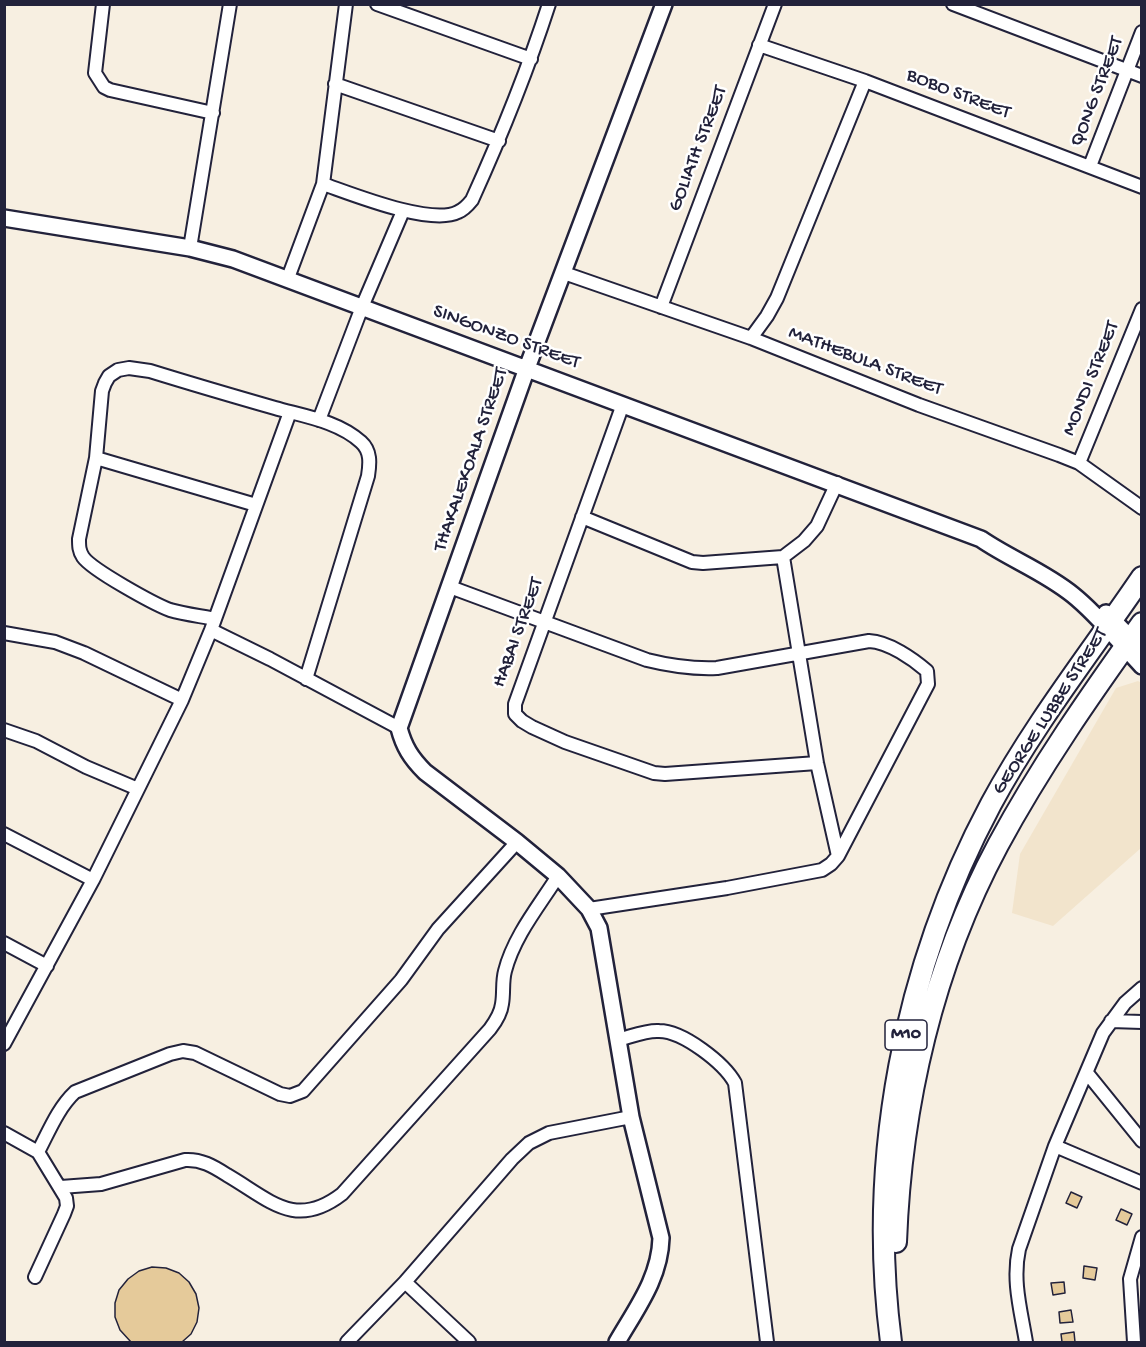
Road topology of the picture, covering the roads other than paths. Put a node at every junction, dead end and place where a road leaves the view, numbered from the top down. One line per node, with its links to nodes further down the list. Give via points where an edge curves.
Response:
1 (104, 4): 16 (street, via 94,73 104,87)
2 (230, 4): 16 (street)
3 (346, 4): 15 (street)
4 (377, 4): 11 (street)
5 (549, 4): 11 (street)
6 (664, 4): 24 (street, THAKALEKOALA STREET)
7 (775, 4): 10 (street, GOLIATH STREET)
8 (953, 4): 12 (street)
9 (1142, 32): 12 (street, QONG STREET)
10 (759, 45): 14 (street, BOBO STREET); 27 (street, GOLIATH STREET)
11 (531, 58): 17 (street)
12 (1127, 70): 13 (street); 18 (street, QONG STREET)
13 (1142, 76)
14 (865, 81): 18 (street, BOBO STREET); 29 (street, via 777,298)
15 (335, 84): 17 (street); 19 (street)
16 (213, 113): 23 (street)
17 (499, 141): 21 (street, via 465,208 445,216)
18 (1090, 166): 20 (street, BOBO STREET)
19 (323, 184): 21 (street); 25 (street)
20 (1142, 187)
21 (403, 211): 26 (street)
22 (4, 218): 23 (street, SINGONZO STREET)
23 (190, 248): 25 (street, SINGONZO STREET)
24 (564, 273): 27 (street, MATHEBULA STREET); 30 (street, THAKALEKOALA STREET)
25 (288, 278): 26 (street, SINGONZO STREET)
26 (362, 307): 30 (street, SINGONZO STREET); 33 (street)
27 (661, 307): 29 (street, MATHEBULA STREET)
28 (1142, 309): 35 (street, MONDI STREET)
29 (751, 338): 35 (street, MATHEBULA STREET)
30 (527, 368): 31 (street, SINGONZO STREET); 42 (street, THAKALEKOALA STREET)
31 (623, 404): 36 (street, SINGONZO STREET); 39 (street, HABAI STREET)
32 (290, 412): 33 (street); 34 (street, via 150,371 118,370 109,376 102,391); 37 (street)
33 (319, 420): 50 (street, via 362,443 370,463)
34 (96, 458): 37 (street); 45 (street, via 79,539 82,556 160,606)
35 (1079, 463): 38 (street, MATHEBULA STREET)
36 (837, 483): 40 (street, via 817,526); 44 (street, SINGONZO STREET, via 981,538 1028,564)
37 (256, 505): 45 (street)
38 (1142, 508)
39 (582, 517): 40 (street, via 692,562); 43 (street, HABAI STREET)
40 (783, 557): 48 (street)
41 (1142, 577): 44 (main road, GEORGE LUBBE STREET / M10)
42 (450, 587): 43 (street); 52 (street, THAKALEKOALA STREET)
43 (543, 622): 48 (street, via 647,660 678,667 717,668); 54 (street, HABAI STREET, via 514,704 515,714 532,727 654,773)
44 (1109, 624): 47 (street, SINGONZO STREET); 84 (main road, GEORGE LUBBE STREET / M10, via 1023,749 991,805 957,876 921,973 896,1082 887,1151 884,1258)
45 (213, 625): 50 (street); 51 (street)
46 (4, 633): 51 (street, via 55,642)
47 (1134, 639): 49 (street, SINGONZO STREET); 84 (main road, GEORGE LUBBE STREET / M10, via 1056,747 998,845 945,968 914,1085 900,1174)
48 (799, 655): 54 (street); 58 (street, via 877,642 920,664 929,677)
49 (1142, 666)
50 (306, 679): 52 (street)
51 (182, 700): 55 (street)
52 (399, 728): 57 (street, via 404,746 425,772)
53 (4, 730): 55 (street)
54 (817, 763): 58 (street)
55 (138, 789): 60 (street)
56 (4, 834): 60 (street)
57 (517, 842): 59 (street); 74 (street, via 438,929 401,980 303,1091 290,1096 280,1094 195,1053 183,1051 75,1092)
58 (838, 856): 61 (street, via 822,870)
59 (558, 876): 61 (street); 76 (street, via 514,948 504,971 503,1003 490,1029 329,1204 301,1212 283,1208 216,1168 195,1160 101,1184)
60 (93, 880): 63 (street)
61 (590, 909): 67 (street, via 598,928)
62 (4, 943): 63 (street)
63 (47, 966): 68 (street)
64 (1142, 988): 65 (street)
65 (1111, 1021): 66 (street); 69 (street)
66 (1142, 1022)
67 (617, 1040): 70 (street); 83 (street, via 656,1030 668,1031 722,1065 735,1083)
68 (4, 1044)
69 (1087, 1073): 72 (street); 73 (street)
70 (631, 1117): 79 (street, via 549,1133 529,1143); 82 (street, via 661,1238 657,1269 649,1288)
71 (4, 1133): 74 (street)
72 (1142, 1141)
73 (1055, 1146): 75 (street); 85 (street, via 1016,1264)
74 (38, 1152): 76 (street)
75 (1142, 1183)
76 (61, 1187): 78 (street, via 67,1206)
77 (1142, 1237): 86 (street, via 1130,1279)
78 (35, 1277)
79 (405, 1282): 80 (street); 81 (street)
80 (347, 1342)
81 (469, 1342)
82 (617, 1342)
83 (767, 1342)
84 (893, 1342)
85 (1026, 1342)
86 (1134, 1342)

